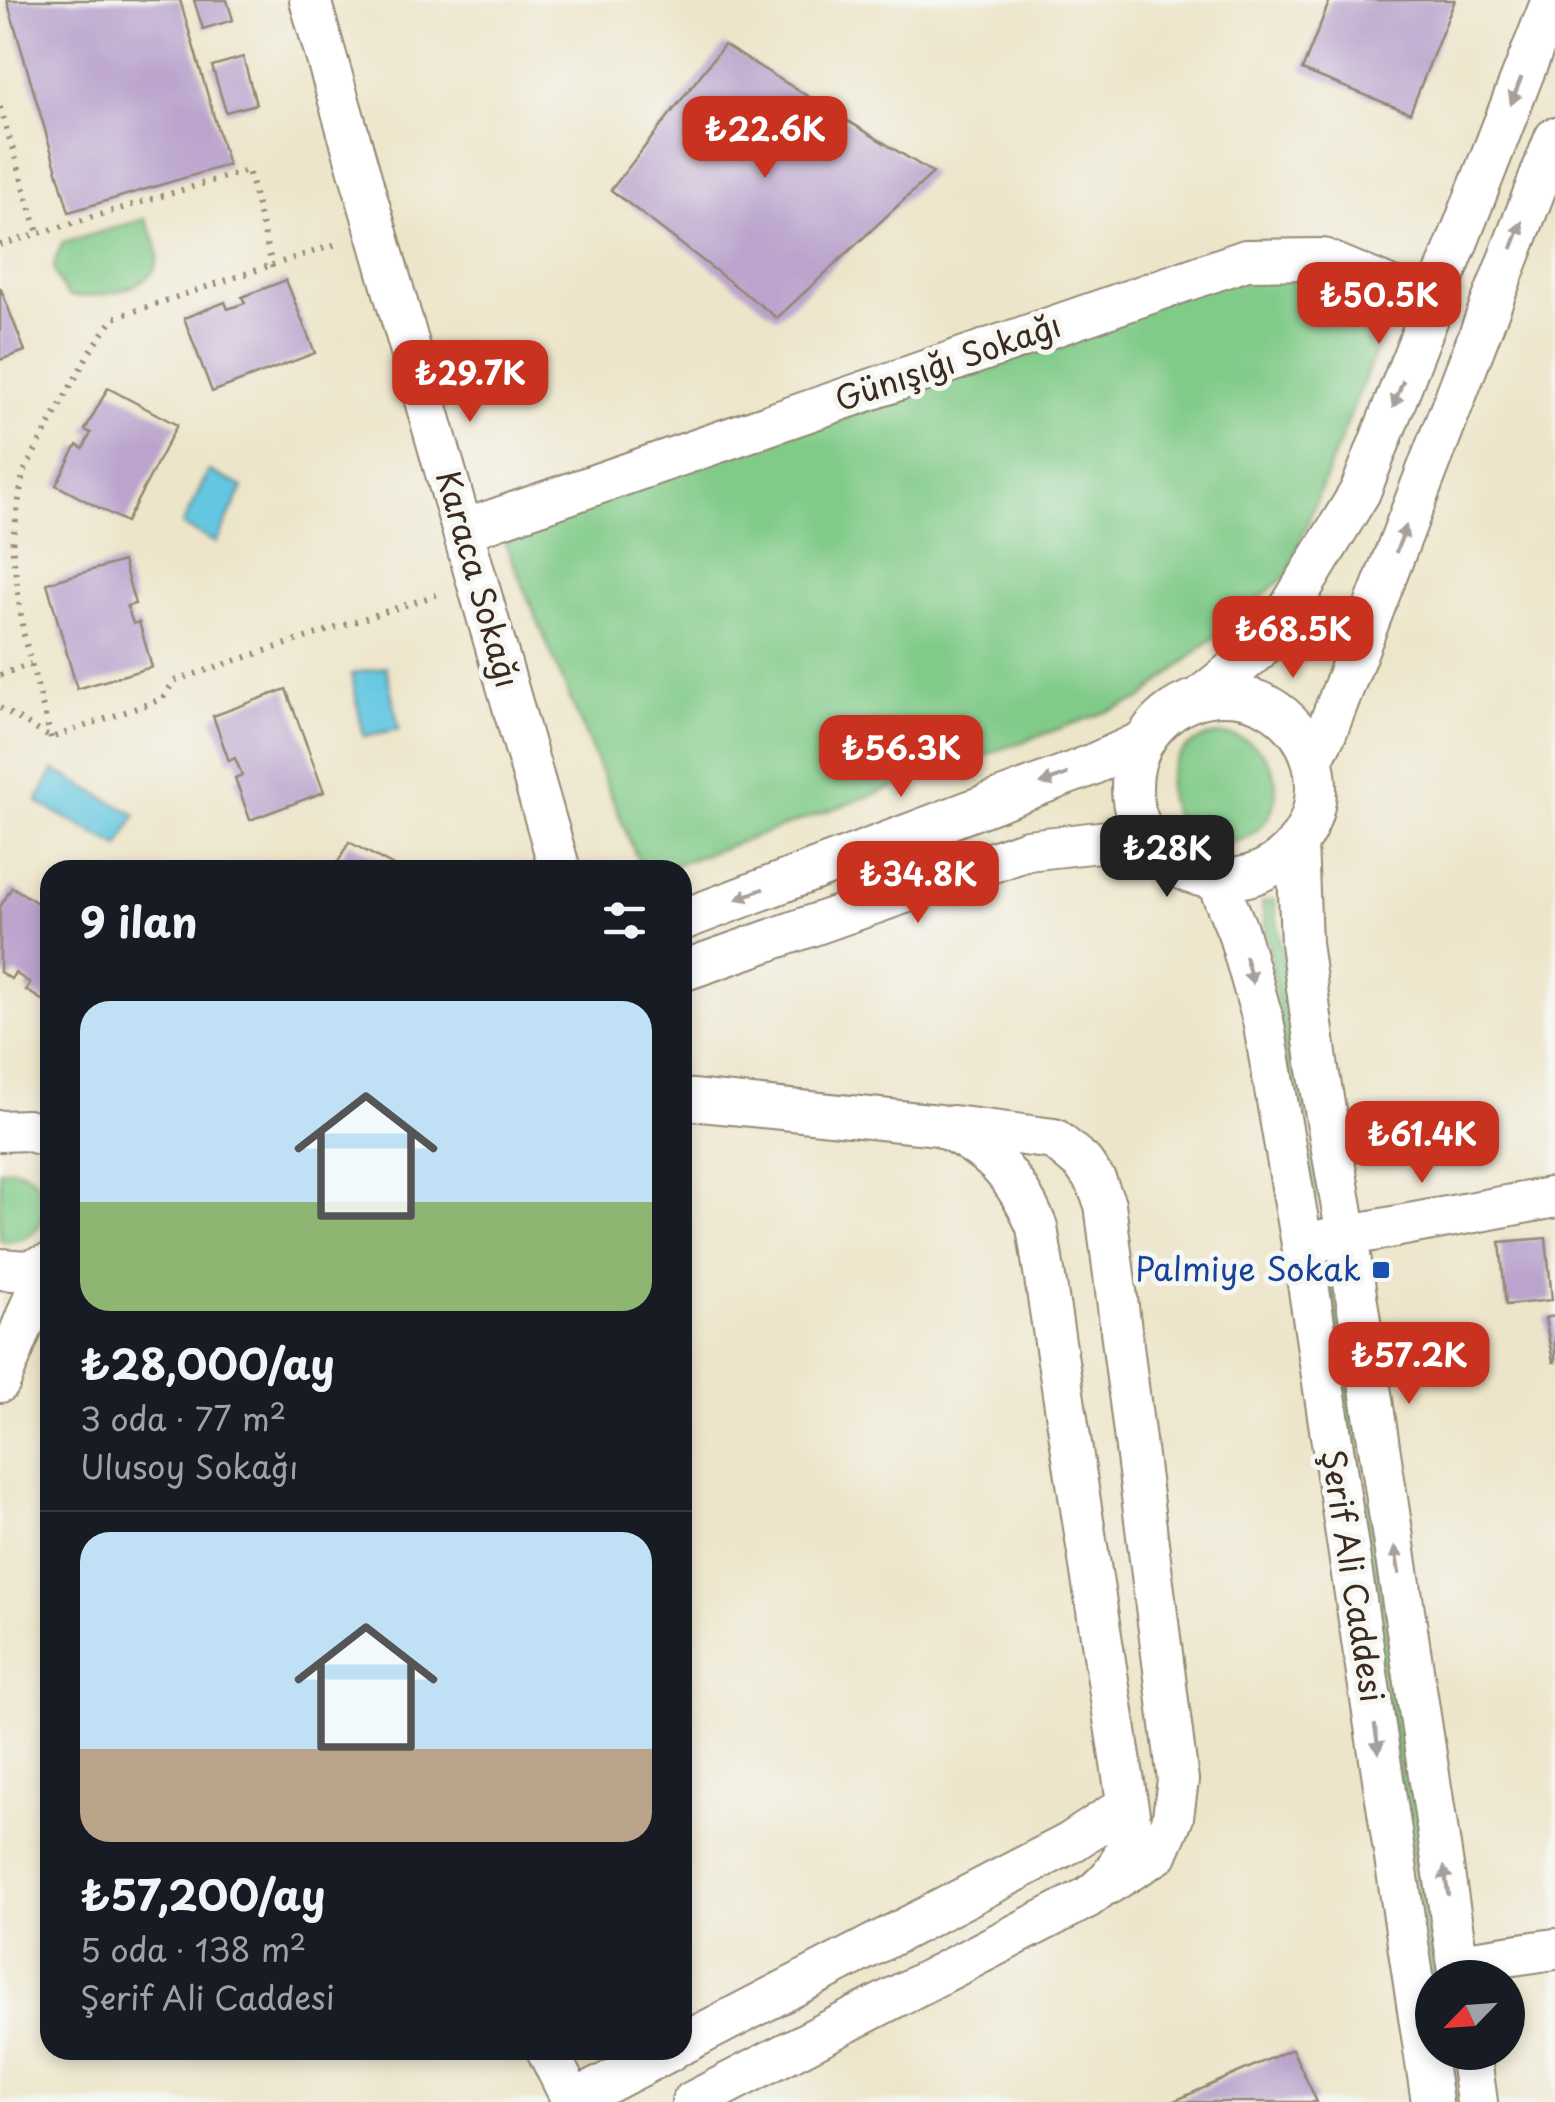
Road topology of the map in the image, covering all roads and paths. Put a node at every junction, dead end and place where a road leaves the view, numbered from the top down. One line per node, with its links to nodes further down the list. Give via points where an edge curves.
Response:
1 (310, 0): 5 (street, Karaca Sokağı)
2 (1552, 0): 9 (street, one-way to 9)
3 (0, 107): 6 (path)
4 (1555, 138): 18 (street, one-way to 4)
5 (377, 232): 8 (path); 10 (street, Karaca Sokağı)
6 (38, 233): 7 (path); 8 (path, via 248,170)
7 (0, 245)
8 (272, 264): 12 (path, via 114,318 89,353 23,473 12,544)
9 (1433, 304): 10 (street, Günışığı Sokağı, via 1323,259 1246,260); 14 (street, one-way to 14, via 1360,492 1281,622)
10 (464, 530): 11 (street, Karaca Sokağı)
11 (478, 581): 16 (path, via 174,681 162,699); 21 (street, Karaca Sokağı)
12 (31, 664): 13 (path); 16 (path)
13 (0, 675)
14 (1202, 696): 17 (street, via 1176,708); 18 (street, via 1232,694 1261,702 1287,718)
15 (0, 708): 16 (path)
16 (51, 738)
17 (1144, 741): 20 (street, via 1130,787 1136,818); 23 (street, one-way to 23)
18 (1312, 759): 19 (street, via 1316,802)
19 (1297, 842): 22 (street, via 1263,871); 30 (street, Şerif Ali Caddesi, via 1318,1070)
20 (1152, 846): 22 (street, via 1176,866); 24 (street, via 1108,842 1028,850)
21 (557, 860)
22 (1216, 878): 31 (street, Şerif Ali Caddesi, one-way to 31, via 1263,1020)
23 (692, 916)
24 (692, 968)
25 (692, 1100): 26 (street)
26 (939, 1124): 36 (street, via 988,1153 1008,1174 1037,1227); 37 (street, via 1054,1139 1083,1163 1105,1204 1178,1780 1173,1818 1157,1854)
27 (2, 1128): 28 (street)
28 (40, 1134)
29 (1555, 1197): 30 (street)
30 (1348, 1236): 31 (street); 39 (street, Şerif Ali Caddesi, one-way to 30)
31 (1302, 1244): 47 (street, Şerif Ali Caddesi, one-way to 47)
32 (40, 1267): 33 (street)
33 (0, 1269)
34 (40, 1286): 35 (street)
35 (0, 1382)
36 (1128, 1805): 37 (street, via 1127,1848); 41 (street, via 1070,1843)
37 (1105, 1886): 46 (street)
38 (1555, 1949): 40 (street)
39 (1457, 1960)
40 (1505, 1960)
41 (692, 2039)
42 (551, 2060): 45 (street)
43 (652, 2060): 45 (street)
44 (1473, 2070): 48 (street)
45 (573, 2102)
46 (692, 2102)
47 (1432, 2102)
48 (1477, 2102)

